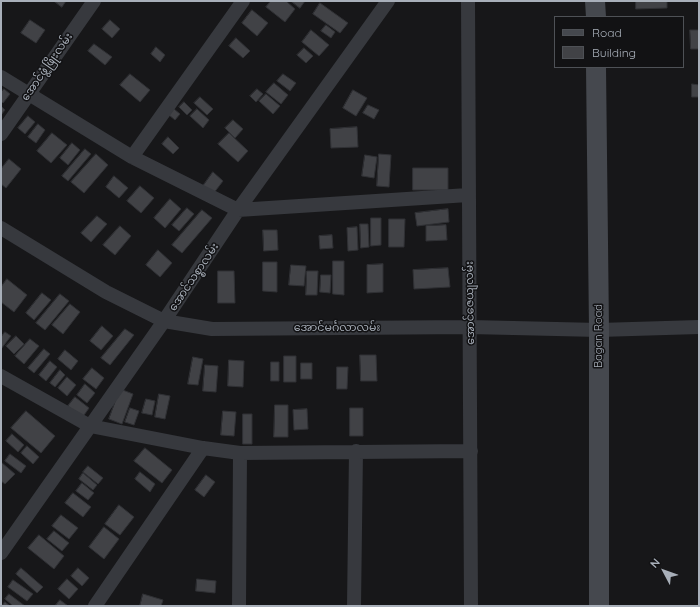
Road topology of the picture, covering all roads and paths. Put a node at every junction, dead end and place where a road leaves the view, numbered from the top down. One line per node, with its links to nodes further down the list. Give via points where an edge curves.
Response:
1 (94, 1): 9 (street, အောင်ဖွံ့ဖြိုးလမ်း)
2 (243, 1): 11 (street)
3 (388, 1): 13 (street, အောင်သစ္စာလမ်း)
4 (468, 1): 12 (street, အောင်ဇေယျလမ်း)
5 (595, 1): 6 (street)
6 (596, 16)
7 (596, 68): 18 (street, Bagan Road)
8 (1, 77): 9 (street)
9 (29, 94): 10 (street, အောင်ဖွံ့ဖြိုးလမ်း); 11 (street)
10 (1, 134)
11 (132, 157): 13 (street)
12 (468, 195): 13 (street); 16 (street, အောင်ဇေယျလမ်း)
13 (238, 210): 15 (street, အောင်သစ္စာလမ်း)
14 (1, 228): 15 (street, အောင်မင်္ဂလာလမ်း, via 106,292)
15 (164, 321): 16 (street, အောင်မင်္ဂလာလမ်း, via 212,329); 20 (street, အောင်သစ္စာလမ်း)
16 (470, 327): 18 (street, အောင်မင်္ဂလာလမ်း); 22 (street, အောင်ဇေယျလမ်း)
17 (699, 327): 18 (street, အောင်မင်္ဂလာလမ်း)
18 (599, 330): 30 (street, Bagan Road)
19 (1, 376): 20 (street)
20 (90, 426): 21 (street); 25 (street, အောင်သစ္စာလမ်း)
21 (204, 448): 24 (street); 26 (street)
22 (471, 451): 23 (street); 29 (street, အောင်ဇေယျလမ်း)
23 (356, 452): 24 (street); 28 (street)
24 (240, 453): 27 (street)
25 (1, 553)
26 (95, 606)
27 (239, 606)
28 (354, 606)
29 (471, 606)
30 (600, 606)

